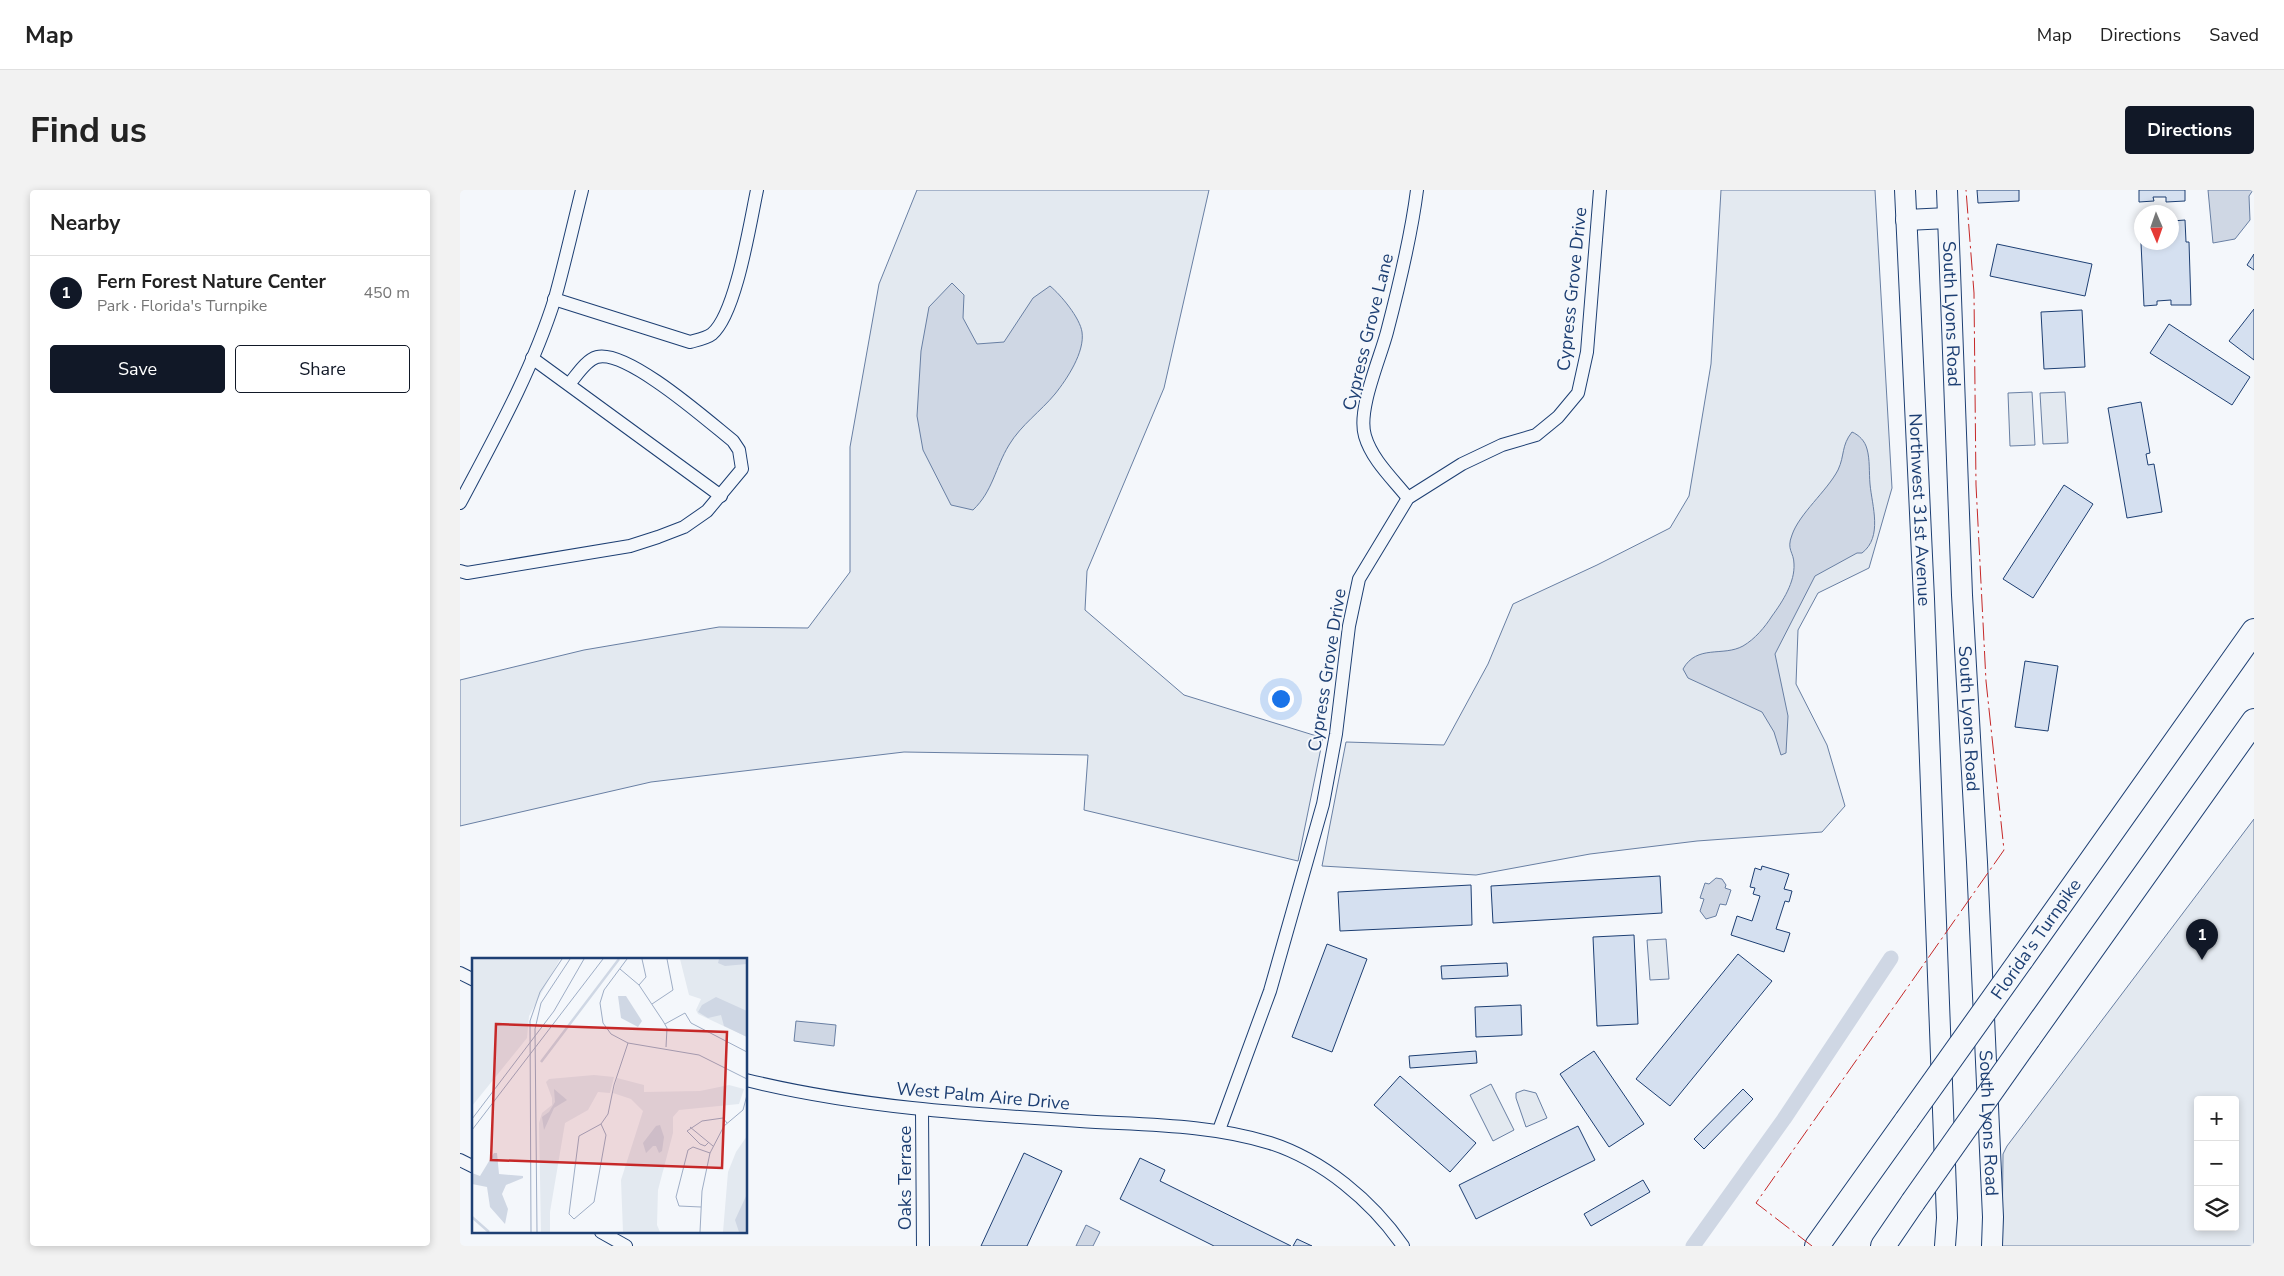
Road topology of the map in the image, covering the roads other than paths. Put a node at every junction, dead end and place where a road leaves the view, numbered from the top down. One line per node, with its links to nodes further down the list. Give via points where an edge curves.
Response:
1 (582, 190): 9 (street)
2 (757, 190): 9 (street, via 724,319 711,334 690,342)
3 (1417, 190): 13 (street, Cypress Grove Lane, via 1387,331 1364,410 1364,435 1377,460)
4 (1600, 190): 13 (street, Cypress Grove Drive, via 1586,352 1578,393 1558,417 1536,435 1502,445 1462,464)
5 (1905, 190): 8 (main road, Northwest 31st Avenue)
6 (1947, 190): 7 (main road, South Lyons Road)
7 (1948, 218): 8 (main road); 32 (main road, South Lyons Road, via 1962,594 1994,1217)
8 (1906, 220): 31 (main road, Northwest 31st Avenue, via 1947,1218)
9 (554, 299): 10 (street)
10 (532, 358): 11 (street); 14 (street)
11 (570, 383): 12 (street); 12 (street, via 595,357 618,358 637,368 733,441 739,450 742,469)
12 (722, 496): 15 (street, via 684,527 630,546 468,573)
13 (1408, 498): 22 (street, Cypress Grove Drive, via 1359,579 1323,804 1270,991)
14 (460, 503)
15 (460, 571)
16 (2254, 631): 29 (highway, Florida's Turnpike, bridge)
17 (2254, 721): 30 (highway, bridge)
18 (460, 973): 19 (street)
19 (472, 979)
20 (748, 1081): 21 (street, West Palm Aire Drive, via 797,1093)
21 (922, 1110): 22 (street, West Palm Aire Drive); 27 (street, Oaks Terrace)
22 (1219, 1130): 28 (street, West Palm Aire Drive, via 1272,1144 1317,1165 1359,1196)
23 (460, 1160): 24 (street)
24 (472, 1165)
25 (605, 1234): 26 (street)
26 (626, 1246)
27 (923, 1246)
28 (1403, 1246)
29 (1817, 1246)
30 (1883, 1246)
31 (1944, 1246)
32 (1992, 1246)

